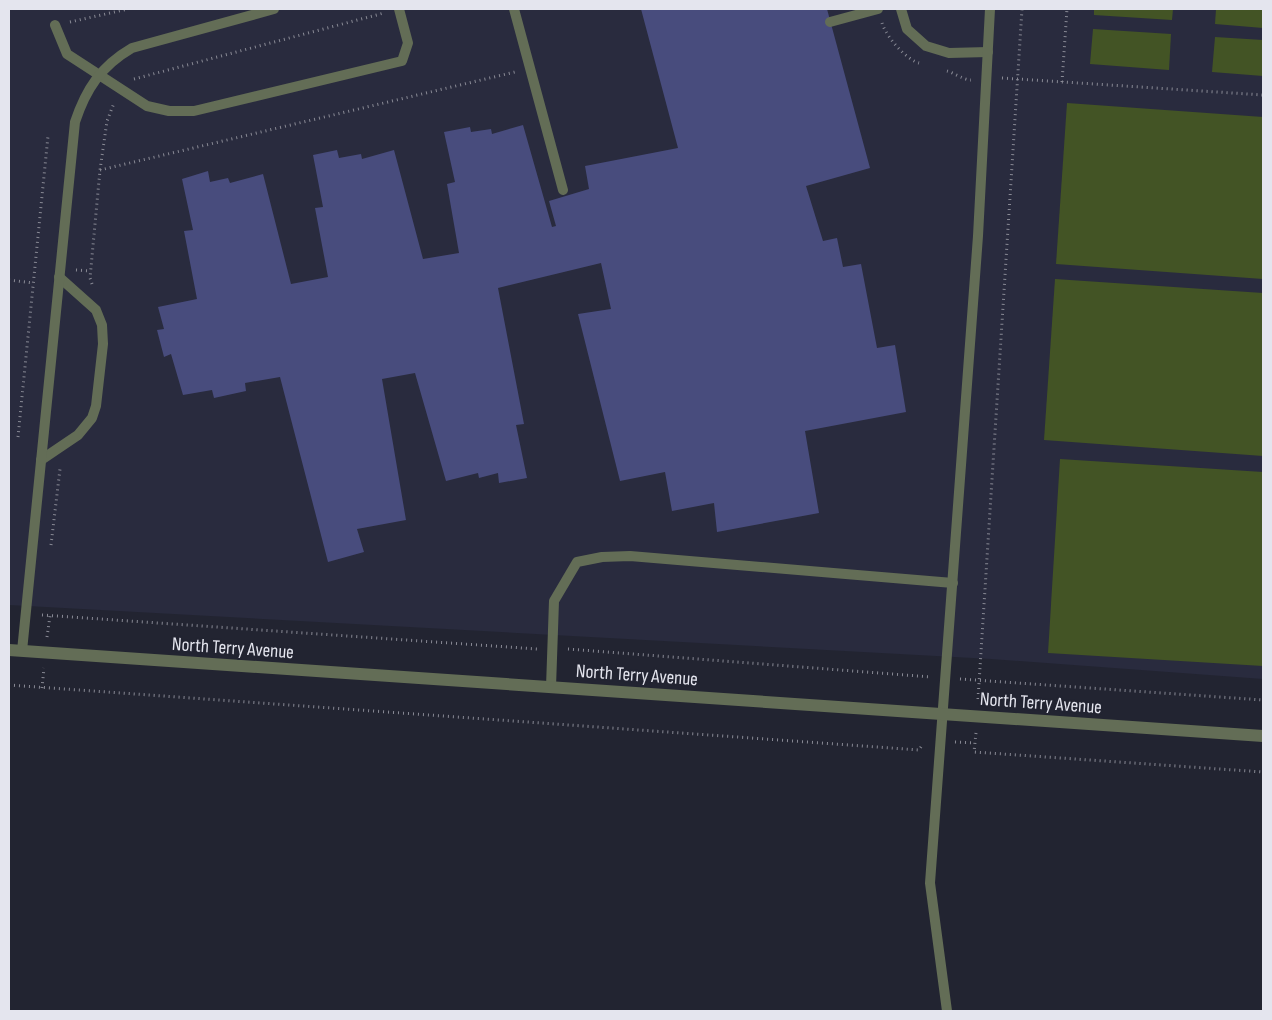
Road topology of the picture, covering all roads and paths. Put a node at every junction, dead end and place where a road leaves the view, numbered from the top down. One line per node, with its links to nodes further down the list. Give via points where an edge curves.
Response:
1 (128, 9): 11 (path)
2 (274, 9): 16 (lane, via 132,48)
3 (399, 9): 20 (path, via 133,79); 20 (lane, via 408,43 402,61 194,111 169,112 147,106)
4 (514, 9): 14 (lane)
5 (878, 9): 10 (lane); 13 (path, via 883,26 899,49 913,61)
6 (901, 9): 12 (lane, via 908,29 926,46 949,52)
7 (990, 9): 12 (lane)
8 (1022, 9): 18 (path)
9 (1066, 9): 19 (path)
10 (830, 22)
11 (55, 25): 16 (lane, via 68,54)
12 (988, 52): 17 (lane)
13 (921, 63)
14 (530, 68): 23 (path); 24 (lane)
15 (944, 70): 17 (path, via 968,80)
16 (99, 75): 20 (lane); 25 (lane, via 82,100 75,122)
17 (987, 77): 18 (path); 33 (lane)
18 (1018, 79): 19 (path); 41 (path)
19 (1062, 82): 21 (path)
20 (123, 91): 23 (path, via 114,102 107,121)
21 (1263, 95)
22 (48, 136): 27 (path)
23 (100, 170): 28 (path, via 90,278)
24 (563, 190)
25 (59, 277): 30 (lane); 30 (lane, via 96,310 102,325 103,344 92,418 78,435)
26 (9, 280): 27 (path)
27 (33, 283): 29 (path)
28 (94, 287)
29 (18, 437)
30 (41, 460): 35 (lane)
31 (66, 463): 32 (path, via 60,470)
32 (51, 547)
33 (953, 583): 37 (lane, via 630,556 602,557 577,562 554,601); 40 (lane)
34 (44, 606): 36 (path)
35 (26, 614): 36 (path); 39 (lane)
36 (43, 615): 37 (path)
37 (553, 649): 40 (path); 43 (lane)
38 (9, 650): 39 (street, North Terry Avenue)
39 (22, 651): 43 (street, North Terry Avenue)
40 (945, 678): 41 (path); 45 (lane)
41 (980, 680): 44 (path); 46 (path)
42 (9, 685): 48 (path, via 919,750 926,741)
43 (551, 687): 45 (street, North Terry Avenue)
44 (1263, 700)
45 (942, 714): 46 (street, North Terry Avenue); 48 (lane)
46 (977, 716): 47 (street, North Terry Avenue); 49 (path)
47 (1263, 736)
48 (940, 742): 49 (path); 51 (lane, via 930,883)
49 (975, 743): 50 (path, via 974,752)
50 (1263, 772)
51 (946, 1011)

